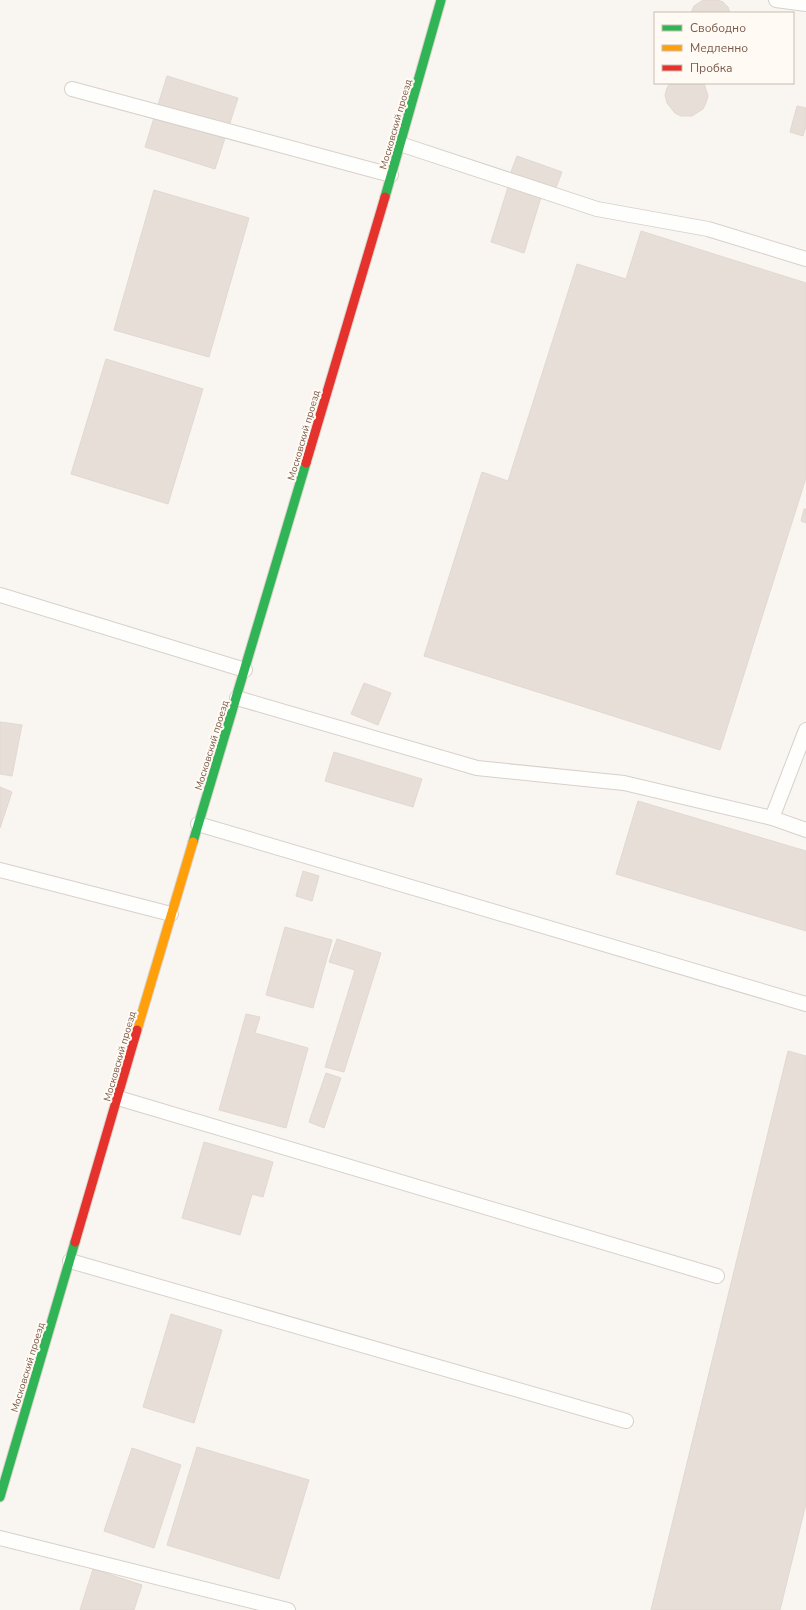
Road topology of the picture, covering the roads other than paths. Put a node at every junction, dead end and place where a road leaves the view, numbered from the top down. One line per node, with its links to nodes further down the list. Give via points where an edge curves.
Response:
1 (441, 0): 5 (street, Московский проезд)
2 (776, 0): 3 (lane)
3 (806, 4)
4 (72, 89): 6 (lane)
5 (400, 144): 6 (street, Московский проезд); 7 (lane, via 597,210 708,229)
6 (391, 175): 9 (street, Московский проезд)
7 (806, 259)
8 (0, 594): 9 (lane)
9 (245, 670): 10 (street, Московский проезд)
10 (237, 698): 12 (lane, via 477,768 624,783); 13 (street, Московский проезд)
11 (806, 730): 12 (lane)
12 (772, 818): 14 (lane)
13 (198, 824): 16 (street, Московский проезд); 17 (lane)
14 (806, 830)
15 (0, 870): 16 (lane)
16 (171, 914): 18 (street, Московский проезд)
17 (806, 1004)
18 (118, 1098): 19 (street, Московский проезд); 20 (lane)
19 (70, 1261): 21 (lane); 22 (street, Московский проезд)
20 (717, 1276)
21 (626, 1421)
22 (0, 1497)
23 (0, 1538): 24 (lane)
24 (288, 1610)

